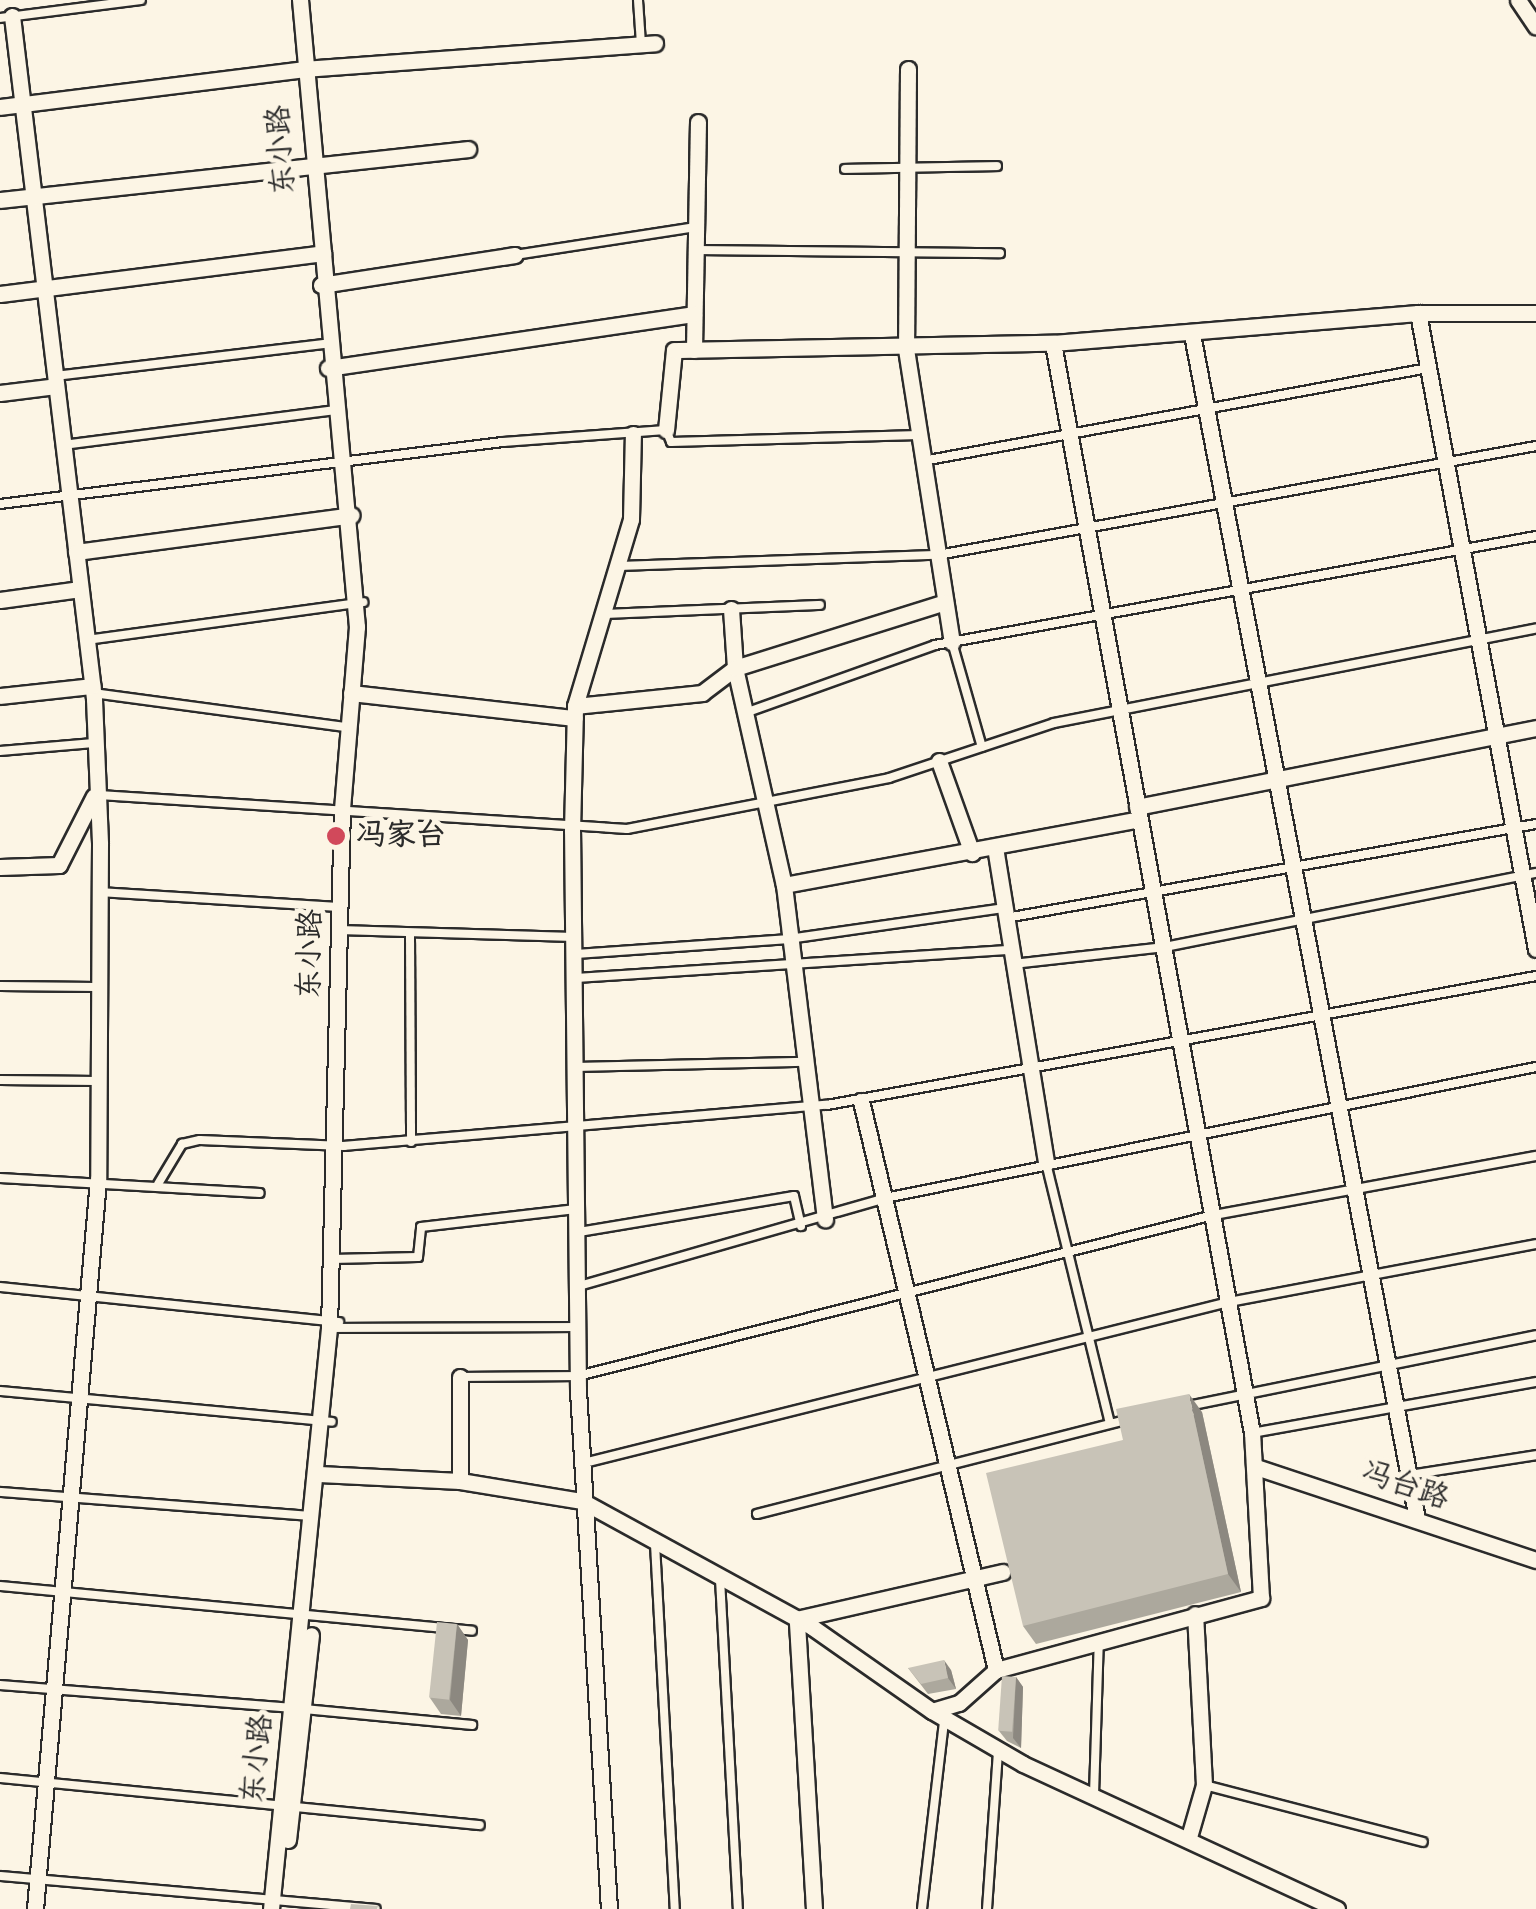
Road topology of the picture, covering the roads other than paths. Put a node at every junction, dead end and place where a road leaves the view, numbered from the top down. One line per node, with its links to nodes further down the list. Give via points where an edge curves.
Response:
1 (141, 0): 6 (lane)
2 (300, 0): 10 (street, 东小路)
3 (308, 0): 10 (street, 东小路)
4 (638, 0): 8 (lane)
5 (1518, 0): 7 (street)
6 (6, 17): 11 (street)
7 (1536, 27)
8 (648, 44): 10 (street)
9 (908, 68): 17 (street)
10 (308, 69): 11 (street); 15 (street, 东小路)
11 (21, 104): 12 (street); 19 (street)
12 (0, 107)
13 (698, 122): 21 (street)
14 (468, 149): 15 (street)
15 (314, 164): 19 (street); 24 (street, 东小路)
16 (998, 166): 17 (lane)
17 (905, 168): 18 (lane); 23 (street)
18 (846, 169)
19 (32, 197): 20 (street); 28 (street)
20 (0, 200)
21 (696, 227): 22 (street); 26 (lane)
22 (696, 250): 23 (lane); 32 (street)
23 (906, 252): 25 (lane); 36 (street)
24 (322, 253): 27 (street, 东小路); 28 (street)
25 (1000, 253)
26 (515, 255): 27 (street)
27 (324, 284): 34 (street, 东小路)
28 (44, 289): 29 (street); 40 (street)
29 (0, 294)
30 (1418, 313): 31 (street); 33 (street); 39 (street)
31 (1536, 313)
32 (694, 314): 37 (street); 38 (street)
33 (1192, 334): 35 (street); 43 (street)
34 (329, 343): 38 (street, 东小路); 40 (lane)
35 (1053, 344): 36 (street); 47 (street)
36 (906, 349): 37 (street); 46 (street)
37 (694, 350): 44 (street, via 674,350)
38 (331, 367): 42 (street, 东小路)
39 (1428, 368): 43 (lane); 52 (street)
40 (55, 381): 41 (street); 48 (street)
41 (0, 394)
42 (336, 410): 48 (lane); 50 (street, 东小路)
43 (1207, 410): 47 (lane); 54 (street)
44 (666, 430): 45 (lane); 46 (lane, via 671,442)
45 (634, 434): 50 (lane); 62 (street, via 632,520)
46 (919, 434): 51 (street)
47 (1069, 437): 51 (lane); 57 (street)
48 (63, 444): 53 (street)
49 (1536, 446): 52 (lane)
50 (342, 461): 53 (lane); 56 (street, 东小路)
51 (923, 461): 61 (street)
52 (1446, 463): 54 (lane); 59 (street)
53 (69, 496): 55 (lane); 60 (street)
54 (1224, 501): 57 (lane); 64 (street)
55 (0, 504)
56 (349, 516): 60 (street); 67 (street, 东小路)
57 (1086, 527): 61 (lane); 71 (street)
58 (1536, 536): 59 (lane)
59 (1463, 550): 64 (lane); 73 (street)
60 (76, 552): 63 (street)
61 (938, 555): 62 (lane); 66 (street)
62 (615, 566): 70 (street)
63 (80, 589): 65 (street); 74 (street)
64 (1242, 592): 71 (lane); 77 (street)
65 (0, 600)
66 (946, 602): 75 (street); 76 (street)
67 (359, 603): 74 (lane); 79 (street, 东小路)
68 (820, 605): 69 (lane)
69 (731, 609): 70 (lane); 76 (street)
70 (598, 614): 82 (street)
71 (1102, 616): 75 (lane); 81 (street)
72 (1536, 628): 73 (lane)
73 (1480, 639): 77 (lane); 86 (street)
74 (86, 640): 78 (street)
75 (952, 642): 83 (lane); 88 (lane)
76 (734, 668): 82 (street, via 702,693); 83 (street)
77 (1258, 680): 81 (lane); 91 (street)
78 (92, 690): 80 (street); 84 (lane); 87 (street)
79 (354, 693): 82 (street); 84 (street, 东小路)
80 (0, 696)
81 (1119, 710): 88 (lane); 95 (street)
82 (575, 712): 98 (street)
83 (746, 713): 93 (street)
84 (351, 728): 94 (street, 东小路)
85 (1536, 728): 86 (street)
86 (1498, 735): 91 (street); 97 (street)
87 (94, 743): 89 (lane); 92 (street)
88 (982, 747): 90 (lane)
89 (0, 751)
90 (938, 761): 93 (lane); 100 (street)
91 (1276, 776): 95 (street); 102 (street)
92 (95, 794): 94 (lane); 101 (street, via 58,865); 105 (street)
93 (767, 804): 98 (lane); 104 (street)
94 (345, 809): 98 (lane); 107 (street, 东小路)
95 (1138, 813): 99 (street); 106 (street)
96 (1536, 824): 97 (lane)
97 (1515, 828): 102 (lane); 103 (street)
98 (572, 830): 113 (street)
99 (995, 847): 100 (street); 108 (street)
100 (972, 853): 104 (street)
101 (0, 867)
102 (1294, 871): 106 (lane); 109 (street)
103 (1530, 874): 109 (lane); 115 (street)
104 (784, 885): 112 (street)
105 (98, 892): 107 (lane); 121 (street)
106 (1155, 898): 108 (lane); 114 (street)
107 (342, 908): 110 (street, 东小路)
108 (1005, 913): 112 (lane); 116 (street)
109 (1304, 920): 114 (lane); 122 (street)
110 (342, 930): 111 (lane); 136 (street, 东小路)
111 (410, 936): 113 (lane); 135 (lane)
112 (789, 939): 113 (lane); 117 (street)
113 (575, 945): 119 (street)
114 (1165, 948): 116 (lane); 123 (street)
115 (1536, 949)
116 (1012, 957): 117 (lane); 127 (street)
117 (792, 970): 119 (lane); 124 (street)
118 (1536, 976): 122 (lane)
119 (576, 978): 125 (street)
120 (0, 986): 121 (lane)
121 (96, 988): 129 (street)
122 (1322, 1019): 123 (lane); 131 (street)
123 (1184, 1046): 127 (lane); 134 (street)
124 (802, 1062): 125 (lane); 132 (street)
125 (579, 1067): 133 (street)
126 (1536, 1067): 131 (lane)
127 (1030, 1073): 130 (lane); 138 (street)
128 (0, 1080): 129 (lane)
129 (96, 1082): 140 (street)
130 (861, 1100): 132 (lane); 144 (street)
131 (1338, 1102): 134 (lane); 142 (street)
132 (806, 1107): 133 (lane); 147 (street)
133 (580, 1129): 135 (lane); 145 (street)
134 (1200, 1130): 138 (lane); 146 (street)
135 (411, 1142): 136 (lane)
136 (340, 1146): 141 (lane, via 182,1144); 152 (street, 东小路)
137 (1536, 1156): 142 (lane)
138 (1046, 1163): 144 (lane); 151 (lane)
139 (0, 1178): 140 (lane)
140 (98, 1180): 141 (lane); 157 (street)
141 (158, 1184): 143 (lane)
142 (1355, 1192): 146 (lane); 153 (street)
143 (260, 1193)
144 (879, 1202): 147 (lane); 156 (street)
145 (580, 1209): 149 (street); 152 (lane, via 484,1214 485,1222 420,1228 418,1257)
146 (1214, 1215): 151 (lane); 158 (street)
147 (825, 1220): 148 (lane)
148 (802, 1226): 149 (lane, via 794,1196); 154 (lane)
149 (579, 1232): 154 (street)
150 (1536, 1244): 153 (lane)
151 (1068, 1252): 156 (lane); 162 (lane)
152 (337, 1259): 159 (street, 东小路)
153 (1371, 1275): 158 (lane); 163 (street)
154 (579, 1286): 160 (street)
155 (0, 1287): 157 (lane)
156 (902, 1294): 164 (lane); 166 (street)
157 (90, 1297): 159 (lane); 170 (street)
158 (1230, 1302): 162 (lane); 169 (street)
159 (334, 1325): 160 (lane); 174 (street, 东小路)
160 (578, 1327): 164 (street)
161 (1536, 1336): 163 (lane)
162 (1089, 1337): 166 (lane); 175 (lane)
163 (1389, 1363): 169 (lane); 171 (street)
164 (578, 1376): 165 (lane); 178 (street)
165 (460, 1378): 183 (street)
166 (922, 1379): 178 (lane); 180 (street)
167 (1536, 1382): 171 (lane)
168 (0, 1391): 170 (lane)
169 (1244, 1393): 172 (lane); 176 (street)
170 (81, 1397): 174 (lane); 185 (street)
171 (1396, 1407): 176 (lane); 182 (street)
172 (1168, 1410)
173 (1148, 1415): 175 (lane)
174 (327, 1422): 181 (street, 东小路)
175 (1110, 1424): 180 (lane)
176 (1252, 1433): 179 (street)
177 (1536, 1455): 182 (lane)
178 (580, 1464): 186 (street)
179 (1256, 1467): 189 (street, 冯台路); 198 (street, via 1261,1598)
180 (944, 1468): 187 (lane); 194 (street)
181 (324, 1475): 183 (street); 188 (street, 东小路); 197 (street, 东小路)
182 (1409, 1475): 189 (street)
183 (460, 1481): 186 (street)
184 (0, 1492): 185 (lane)
185 (72, 1499): 188 (lane); 196 (street)
186 (582, 1502): 190 (street); 222 (street)
187 (757, 1514)
188 (314, 1516): 197 (street, 东小路)
189 (1417, 1519): 191 (street, 冯台路)
190 (655, 1538): 193 (street); 223 (lane)
191 (1536, 1560)
192 (1003, 1572): 194 (street)
193 (720, 1574): 199 (street); 224 (lane)
194 (973, 1580): 199 (street); 202 (street)
195 (0, 1586): 196 (lane)
196 (62, 1591): 197 (lane); 204 (street)
197 (308, 1614): 200 (lane); 205 (street, 东小路)
198 (1195, 1614): 201 (street); 211 (street)
199 (797, 1620): 206 (street); 225 (street)
200 (472, 1631)
201 (1099, 1638): 202 (street); 212 (lane)
202 (996, 1670): 206 (street)
203 (0, 1686): 204 (lane)
204 (54, 1690): 205 (lane); 210 (street)
205 (297, 1709): 207 (lane); 213 (street, 东小路)
206 (938, 1717): 208 (street); 226 (lane)
207 (472, 1725)
208 (998, 1750): 212 (street); 227 (lane)
209 (0, 1778): 210 (lane)
210 (46, 1782): 213 (lane); 218 (street)
211 (1204, 1786): 215 (street); 216 (lane)
212 (1094, 1795): 215 (street)
213 (287, 1805): 214 (lane); 219 (street, 东小路)
214 (480, 1824)
215 (1189, 1838): 228 (street)
216 (1422, 1842)
217 (0, 1876): 218 (lane)
218 (38, 1879): 219 (lane); 220 (street)
219 (276, 1905): 221 (lane)
220 (35, 1909)
221 (376, 1909)
222 (608, 1909)
223 (675, 1909)
224 (738, 1909)
225 (814, 1909)
226 (922, 1909)
227 (987, 1909)
228 (1337, 1909)

